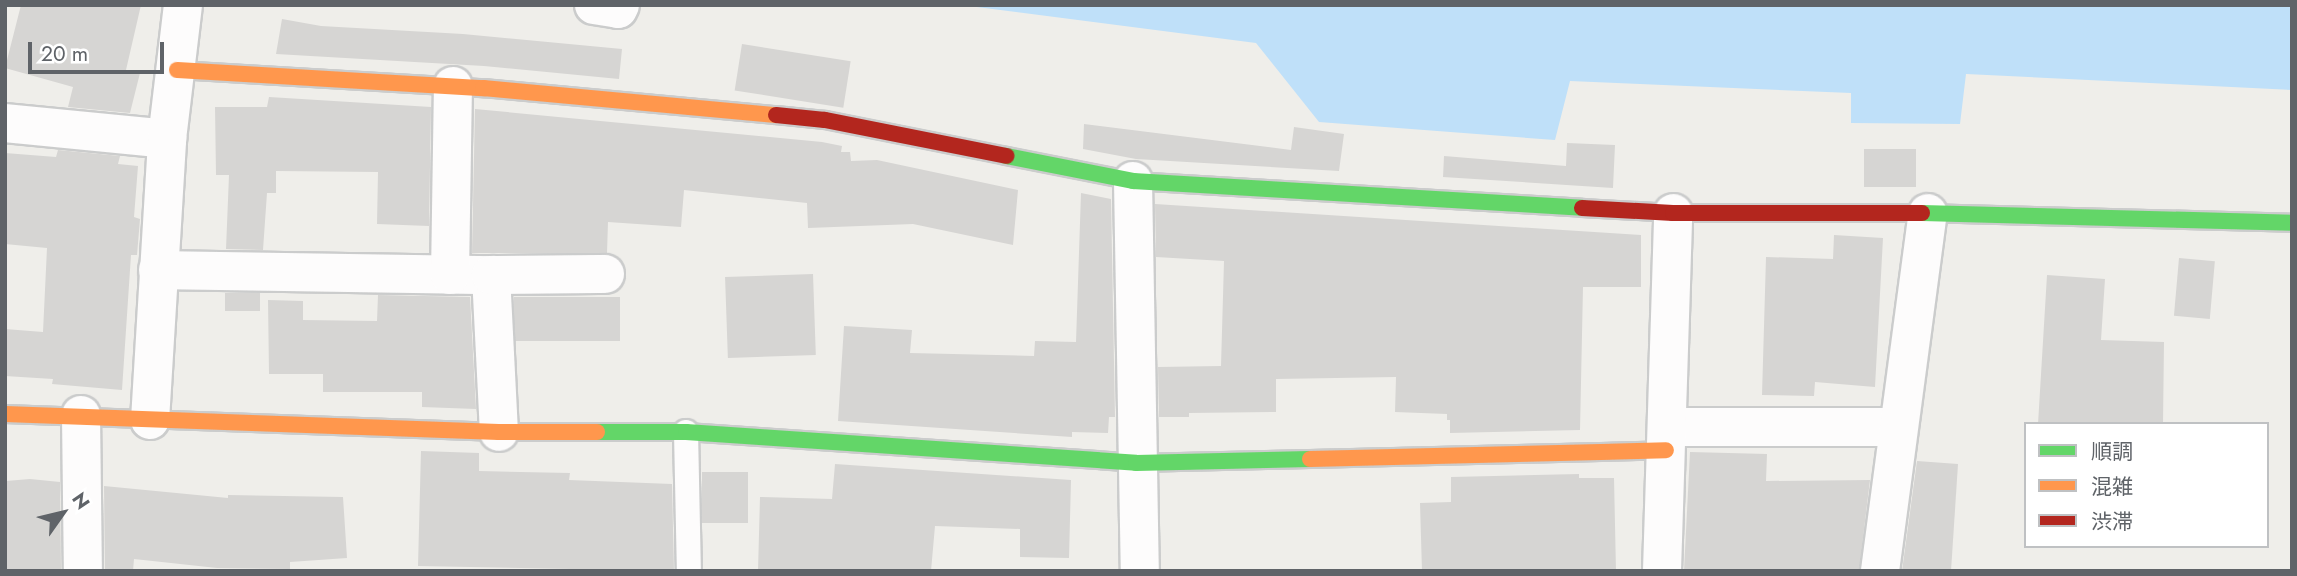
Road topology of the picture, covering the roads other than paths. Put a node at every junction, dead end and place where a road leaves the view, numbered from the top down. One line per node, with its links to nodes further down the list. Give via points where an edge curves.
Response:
1 (183, 5): 4 (street)
2 (594, 5): 3 (street, via 618,9)
3 (620, 5)
4 (177, 70): 5 (street); 7 (street)
5 (453, 86): 8 (street, via 825,120); 14 (street)
6 (5, 123): 7 (street)
7 (167, 139): 12 (street)
8 (1133, 181): 9 (street); 23 (street)
9 (1673, 213): 10 (street); 22 (street)
10 (1928, 213): 11 (street); 19 (street)
11 (2292, 223)
12 (158, 270): 14 (street); 18 (street)
13 (605, 274): 15 (street)
14 (450, 275): 15 (street)
15 (491, 275): 20 (street)
16 (5, 414): 17 (street)
17 (80, 415): 18 (street); 24 (street)
18 (150, 420): 20 (street)
19 (1898, 428): 22 (street); 28 (street)
20 (499, 432): 21 (street)
21 (686, 432): 23 (street); 25 (lane)
22 (1667, 438): 23 (street); 27 (street)
23 (1136, 463): 26 (street)
24 (83, 571)
25 (689, 571)
26 (1140, 571)
27 (1662, 571)
28 (1880, 571)

